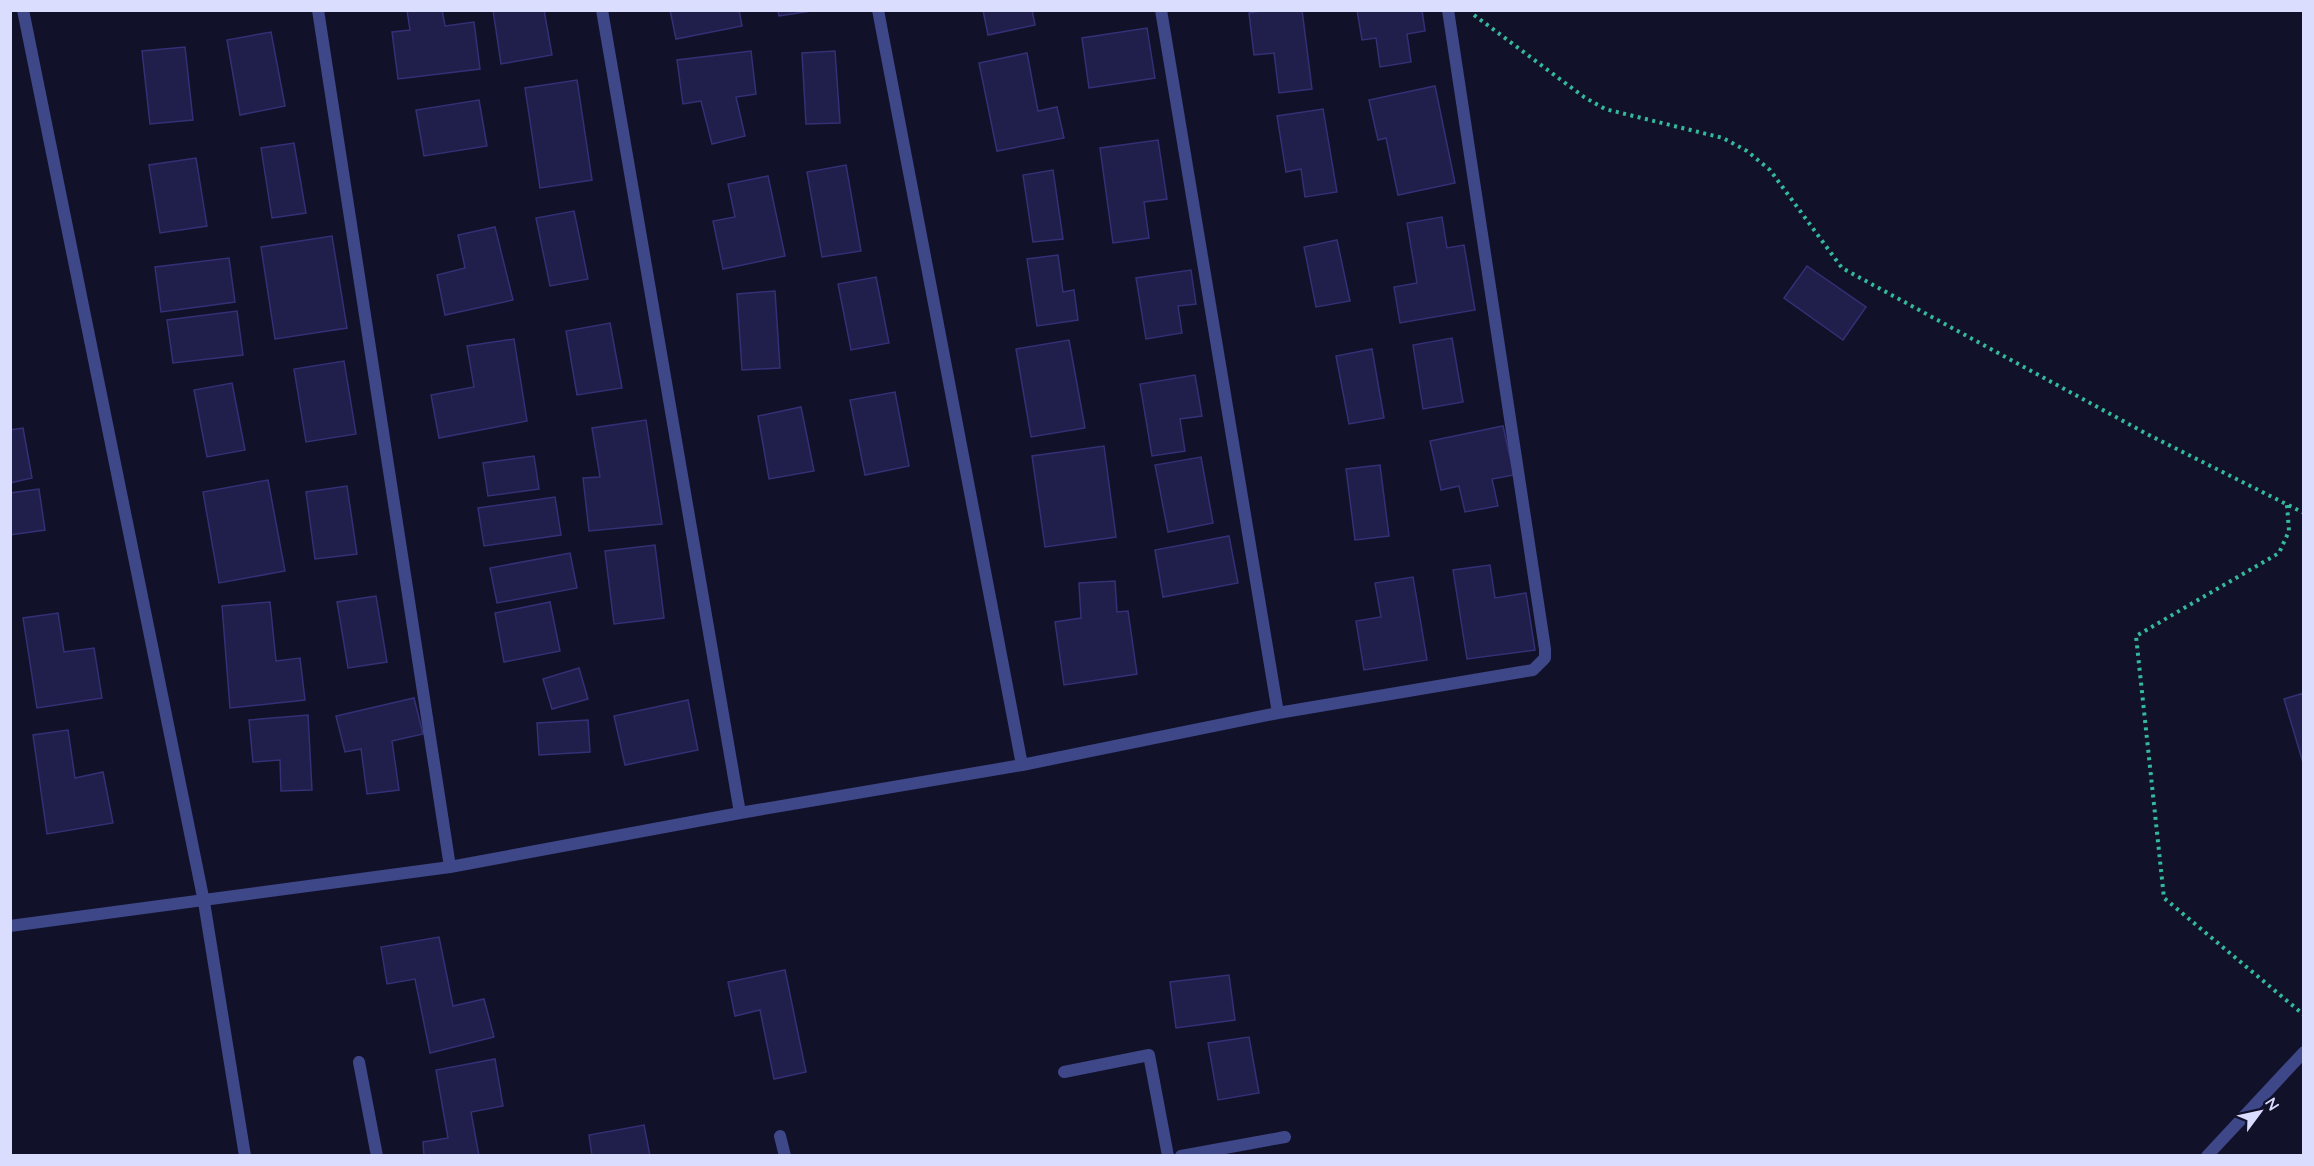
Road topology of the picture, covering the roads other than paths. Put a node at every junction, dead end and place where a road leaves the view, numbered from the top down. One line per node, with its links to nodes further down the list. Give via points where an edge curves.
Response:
1 (23, 10): 11 (street)
2 (318, 10): 10 (street)
3 (602, 10): 9 (street)
4 (878, 10): 8 (street)
5 (1161, 10): 7 (street)
6 (1448, 10): 7 (street, via 1545,658 1533,670)
7 (1278, 713): 8 (street)
8 (1022, 765): 9 (street)
9 (740, 813): 10 (street)
10 (450, 867): 11 (street)
11 (204, 902): 12 (street); 18 (street)
12 (10, 926)
13 (2304, 1052): 23 (street)
14 (359, 1062): 19 (street)
15 (1064, 1072): 21 (street, via 1149,1055)
16 (780, 1136): 20 (street)
17 (1285, 1137): 22 (street)
18 (245, 1155)
19 (377, 1155)
20 (785, 1155)
21 (1168, 1155)
22 (1181, 1155)
23 (2207, 1155)

